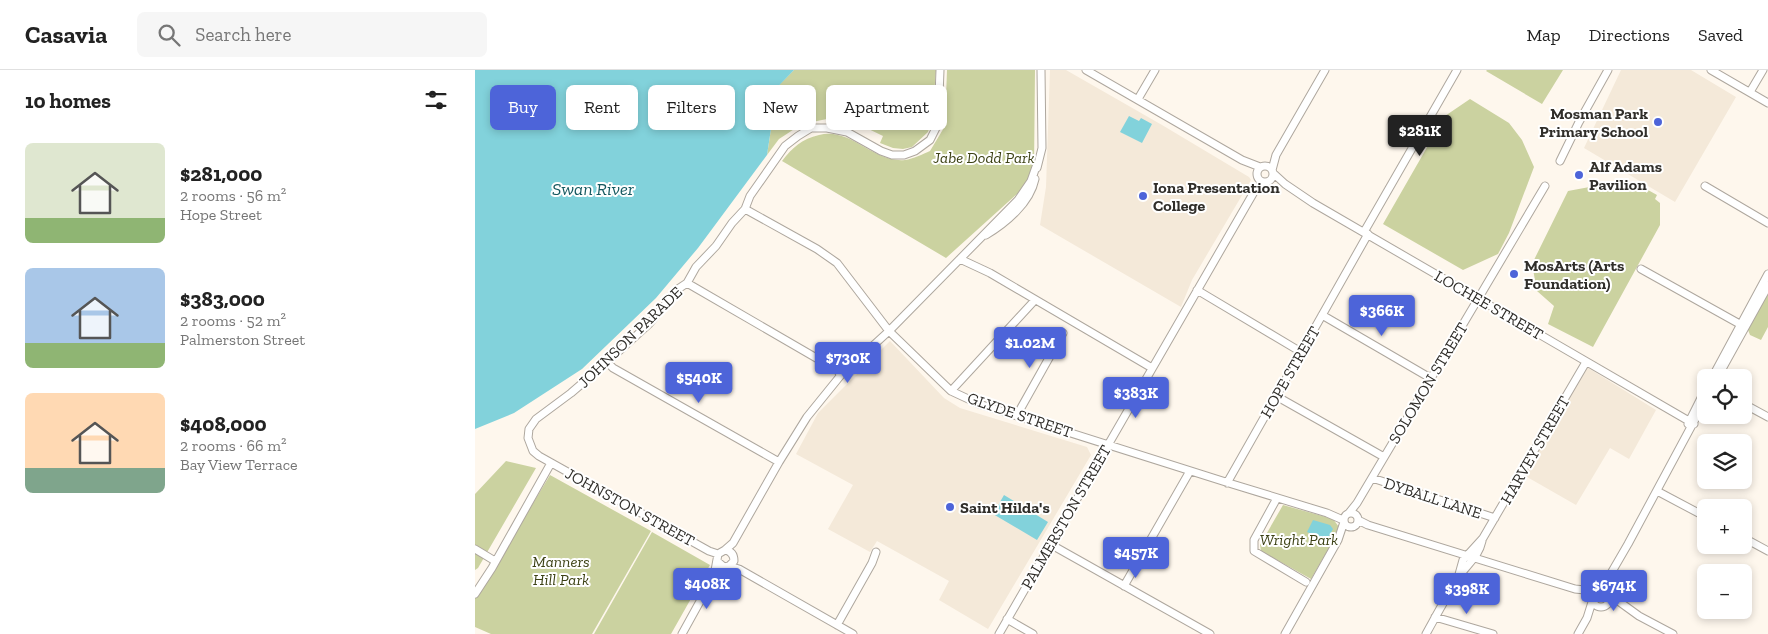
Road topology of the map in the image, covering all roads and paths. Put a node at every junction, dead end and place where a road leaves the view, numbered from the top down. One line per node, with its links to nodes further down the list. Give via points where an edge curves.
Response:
1 (940, 70): 17 (street, JOHNSON PARADE, via 938,122 925,145 904,155 892,155 847,132 811,128 785,146 749,196)
2 (1041, 70): 20 (street, via 1042,148 1031,181 1018,200)
3 (1086, 70): 11 (street, LOCHEE STREET)
4 (1155, 70): 11 (street)
5 (1325, 70): 14 (street)
6 (1457, 70): 19 (street, HOPE STREET)
7 (1608, 70): 13 (street)
8 (1711, 70): 10 (street)
9 (1763, 70): 10 (street)
10 (1750, 92): 12 (street)
11 (1138, 100): 14 (street, LOCHEE STREET)
12 (1768, 103)
13 (1560, 161)
14 (1264, 174): 19 (street, LOCHEE STREET); 24 (street, PALMERSTON STREET)
15 (1545, 186): 25 (street, SOLOMON STREET)
16 (1705, 186): 18 (street)
17 (745, 209): 23 (street, JOHNSON PARADE, via 696,266); 29 (street, GLYDE STREET, via 837,263)
18 (1768, 223)
19 (1366, 233): 25 (street, LOCHEE STREET); 27 (street, HOPE STREET)
20 (960, 259): 26 (street); 29 (street)
21 (1641, 269): 28 (street)
22 (1767, 281): 28 (street)
23 (687, 283): 32 (street, JOHNSON PARADE); 37 (street)
24 (1197, 290): 31 (street); 34 (street, PALMERSTON STREET)
25 (1477, 299): 33 (street, LOCHEE STREET); 38 (street, SOLOMON STREET)
26 (1035, 300): 34 (street); 39 (street)
27 (1322, 315): 31 (street, HOPE STREET); 38 (street)
28 (1743, 326): 35 (street); 36 (street)
29 (889, 331): 37 (street); 39 (street, GLYDE STREET)
30 (1063, 333): 44 (street)
31 (1301, 352): 40 (street, HOPE STREET)
32 (607, 362): 49 (street); 50 (street, JOHNSON PARADE, via 535,419 529,429 528,438 533,451)
33 (1586, 362): 46 (street, LOCHEE STREET); 57 (street, HARVEY STREET)
34 (1152, 368): 47 (street, PALMERSTON STREET)
35 (1717, 369)
36 (1722, 369)
37 (841, 375): 49 (street, via 807,416)
38 (1432, 379): 48 (street, SOLOMON STREET)
39 (951, 391): 44 (street, GLYDE STREET, via 979,404)
40 (1276, 396): 48 (street); 53 (street, HOPE STREET)
41 (1752, 408): 45 (street)
42 (1697, 409): 46 (street)
43 (1697, 413): 46 (street)
44 (1017, 415): 47 (street, GLYDE STREET)
45 (1768, 417)
46 (1691, 423): 54 (street, via 1658,482)
47 (1108, 445): 51 (street, GLYDE STREET); 62 (street, PALMERSTON STREET)
48 (1384, 457): 52 (street, SOLOMON STREET)
49 (779, 462): 61 (street)
50 (551, 463): 68 (street); 69 (street, JOHNSTON STREET)
51 (1190, 471): 53 (street, GLYDE STREET); 74 (street)
52 (1372, 478): 57 (street, DYBALL LANE); 58 (street, SOLOMON STREET)
53 (1227, 483): 55 (street, GLYDE STREET)
54 (1657, 491): 56 (street); 70 (street)
55 (1277, 498): 58 (street, GLYDE STREET); 72 (street, via 1254,540 1254,551)
56 (1697, 512)
57 (1495, 518): 59 (street, HARVEY STREET)
58 (1350, 520): 66 (street, GLYDE STREET); 92 (street, SOLOMON STREET)
59 (1483, 538): 66 (street, HARVEY STREET); 67 (street, HARVEY STREET)
60 (1752, 542): 64 (street)
61 (733, 543): 69 (street); 69 (street, via 725,550)
62 (1050, 544): 74 (street); 85 (street, PALMERSTON STREET)
63 (475, 549): 68 (street)
64 (1768, 550)
65 (875, 552): 86 (street)
66 (1466, 556): 67 (street, GLYDE STREET); 71 (street, HARVEY STREET)
67 (1474, 558): 71 (street, HARVEY STREET); 75 (street, GLYDE STREET)
68 (495, 561): 73 (street); 78 (street)
69 (724, 561): 86 (street); 87 (street)
70 (1610, 575): 76 (street); 77 (street)
71 (1457, 578): 83 (street, HARVEY STREET)
72 (1306, 582)
73 (475, 585)
74 (1124, 586): 91 (street)
75 (1575, 589): 76 (street, GLYDE STREET); 79 (street, GLYDE STREET)
76 (1596, 590): 77 (street, GLYDE STREET); 79 (street)
77 (1608, 593): 80 (street); 82 (street)
78 (475, 594)
79 (1591, 600): 81 (street, GLYDE STREET); 84 (street)
80 (1609, 604): 81 (street); 82 (street)
81 (1599, 607): 84 (street)
82 (1631, 611): 96 (street)
83 (1435, 617): 93 (street, HARVEY STREET); 94 (street)
84 (1587, 618): 95 (street)
85 (1007, 619): 89 (street, PALMERSTON STREET); 90 (street)
86 (837, 625): 88 (street)
87 (682, 634)
88 (853, 634)
89 (999, 634)
90 (1033, 634)
91 (1210, 634)
92 (1285, 634)
93 (1426, 634)
94 (1493, 634)
95 (1579, 634)
96 (1673, 634)

